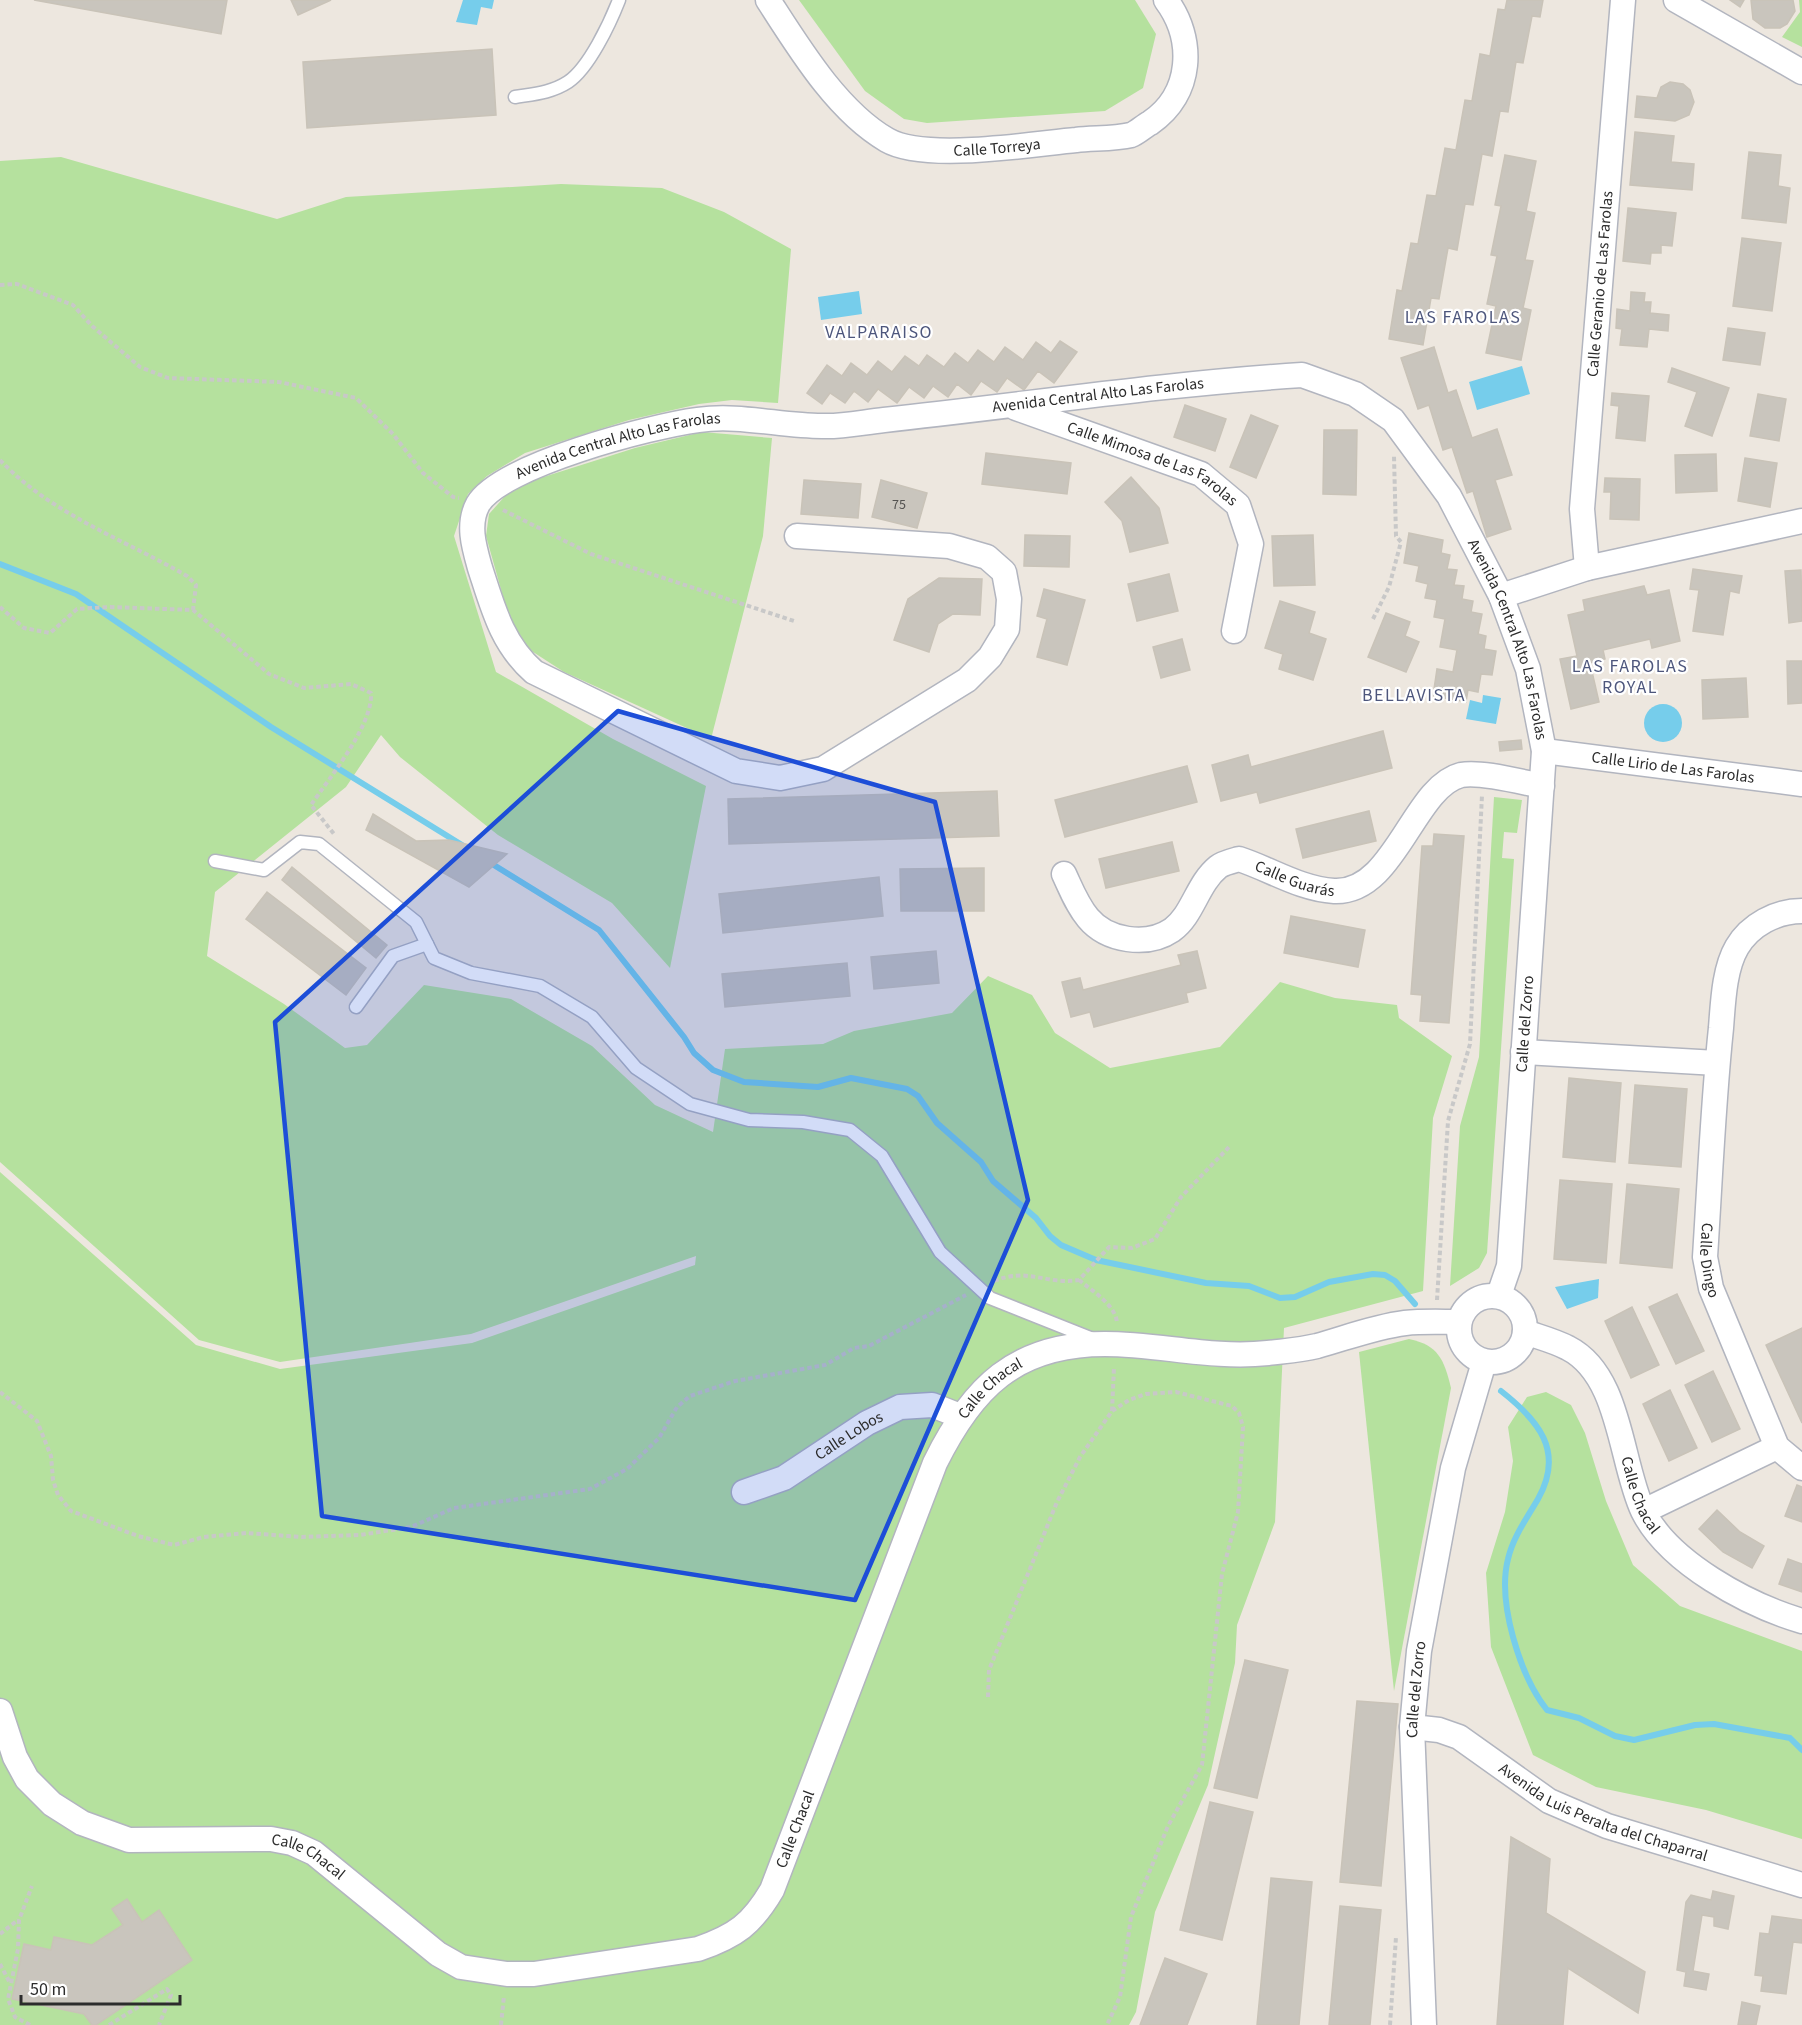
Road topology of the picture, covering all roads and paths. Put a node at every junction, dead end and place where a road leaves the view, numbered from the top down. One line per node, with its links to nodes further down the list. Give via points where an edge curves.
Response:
1 (619, 0): 7 (lane, via 600,43 569,81 544,93)
2 (768, 0): 3 (street, Calle Torreya, via 837,98 863,124 890,142 924,150 1132,135 1163,114 1180,88 1187,48 1178,16)
3 (1166, 0)
4 (1623, 0): 15 (street, Calle Geranio de Las Farolas, via 1581,509)
5 (1676, 0): 6 (street)
6 (1802, 72)
7 (515, 97)
8 (0, 285): 12 (path, via 17,284 73,305 140,367 168,378 279,382 356,398 393,434 423,473 453,497)
9 (1011, 406): 10 (street, Avenida Central Alto Las Farolas, via 1302,375 1354,394 1394,420); 12 (street, Avenida Central Alto Las Farolas, via 824,427 699,420 627,436 529,466); 21 (street, Calle Mimosa de Las Farolas, via 1201,474 1238,506 1251,544)
10 (1403, 433): 16 (street, Avenida Central Alto Las Farolas, via 1449,496); 19 (path, via 1393,459 1400,553)
11 (0, 460): 18 (path, via 21,482 77,519 187,576 196,585)
12 (479, 502): 14 (street, via 471,522 476,553 505,639 534,672 736,771 780,778 823,769 967,680 990,657 1006,628 1009,599 1004,572 987,557 949,546); 20 (path, via 517,515 591,554)
13 (1802, 521): 15 (street)
14 (797, 536)
15 (1587, 568): 16 (street)
16 (1501, 596): 22 (street, Avenida Central Alto Las Farolas, via 1528,669)
17 (0, 607): 18 (path, via 24,628 50,633 77,609)
18 (193, 610): 27 (path, via 269,675 304,688 351,684 371,693 372,706 360,729 310,805 331,828)
19 (1373, 619)
20 (794, 621)
21 (1234, 631)
22 (1544, 751): 24 (street, Calle Lirio de Las Farolas); 25 (street, Calle del Zorro)
23 (1483, 776): 25 (street, Calle Guarás); 28 (street, Calle Guarás, via 1461,775 1444,784 1388,861 1364,883 1336,891 1308,886 1239,859 1219,866 1173,929 1154,938 1108,934 1089,920); 38 (path, via 1470,1044 1448,1121)
24 (1802, 784)
25 (1542, 786): 32 (street, Calle del Zorro)
26 (215, 861): 27 (lane, via 264,870 300,842 319,844)
27 (348, 867): 30 (lane, via 416,922)
28 (1064, 874)
29 (1802, 911): 33 (street, Calle Dingo, via 1773,916 1751,929 1736,948 1728,975)
30 (427, 944): 31 (lane, via 393,956); 36 (lane, via 434,958 471,973 540,986 592,1017 636,1068 690,1104 749,1120 803,1122 850,1130 882,1156 940,1252)
31 (356, 1007)
32 (1522, 1052): 33 (street); 37 (street, Calle del Zorro, via 1509,1266)
33 (1717, 1063): 46 (street, Calle Dingo, via 1705,1257 1711,1288)
34 (1230, 1146): 35 (path, via 1181,1197 1155,1239 1132,1248 1109,1247)
35 (1079, 1280): 36 (path, via 1021,1273); 40 (path, via 1104,1300 1117,1319)
36 (979, 1287): 40 (lane, via 990,1298); 43 (path, via 825,1365 745,1379 690,1396 677,1407 659,1438 627,1469 590,1489 454,1508 411,1527 360,1535 302,1537 246,1533 174,1545 71,1512 58,1495 51,1456 37,1421)
37 (1499, 1295): 38 (street, via 1476,1299); 39 (street, via 1517,1306 1523,1315)
38 (1447, 1322): 40 (street, Calle Chacal, via 1376,1328 1315,1346 1266,1353 1218,1355); 41 (street, via 1465,1349)
39 (1525, 1332): 41 (street, via 1514,1354); 49 (street, Calle Chacal, via 1569,1349 1586,1362 1600,1382 1611,1404)
40 (1111, 1336): 45 (street, Calle Chacal, via 1008,1369 986,1385)
41 (1484, 1362): 53 (street, Calle del Zorro, via 1454,1468 1419,1651)
42 (1114, 1367): 44 (path)
43 (0, 1392)
44 (1112, 1411): 51 (path, via 1080,1457 1057,1502 989,1670); 65 (path, via 1146,1394 1176,1392 1232,1406 1243,1426 1238,1512 1222,1574 1202,1765 1168,1826 1131,1917 1120,1997)
45 (960, 1416): 48 (street, Calle Lobos, via 932,1405 900,1407 867,1423 783,1478); 59 (street, Calle Chacal, via 935,1463 776,1879 759,1912 742,1929 698,1948 534,1974)
46 (1777, 1447): 47 (street, Calle Dingo); 49 (street)
47 (1802, 1468)
48 (744, 1492)
49 (1644, 1511): 50 (street, Calle Chacal, via 1663,1539 1719,1583 1760,1606)
50 (1802, 1621)
51 (988, 1697)
52 (0, 1711): 59 (street, Calle Chacal, via 15,1757 27,1779 52,1804 82,1823 129,1840 271,1839 292,1843 314,1853 438,1954 461,1967)
53 (1412, 1727): 54 (street, Avenida Luis Peralta del Chaparral, via 1459,1737 1549,1801 1607,1826); 66 (street, Calle del Zorro)
54 (1802, 1885)
55 (32, 1886): 56 (path)
56 (19, 1920): 57 (path); 60 (path, via 18,1949)
57 (0, 1934)
58 (0, 1964): 60 (path)
59 (507, 1974): 64 (path)
60 (10, 1984): 61 (path, via 11,2011)
61 (30, 2025)
62 (109, 2025): 63 (path, via 167,1989 170,2002)
63 (159, 2025)
64 (501, 2025)
65 (1107, 2025)
66 (1424, 2025)

